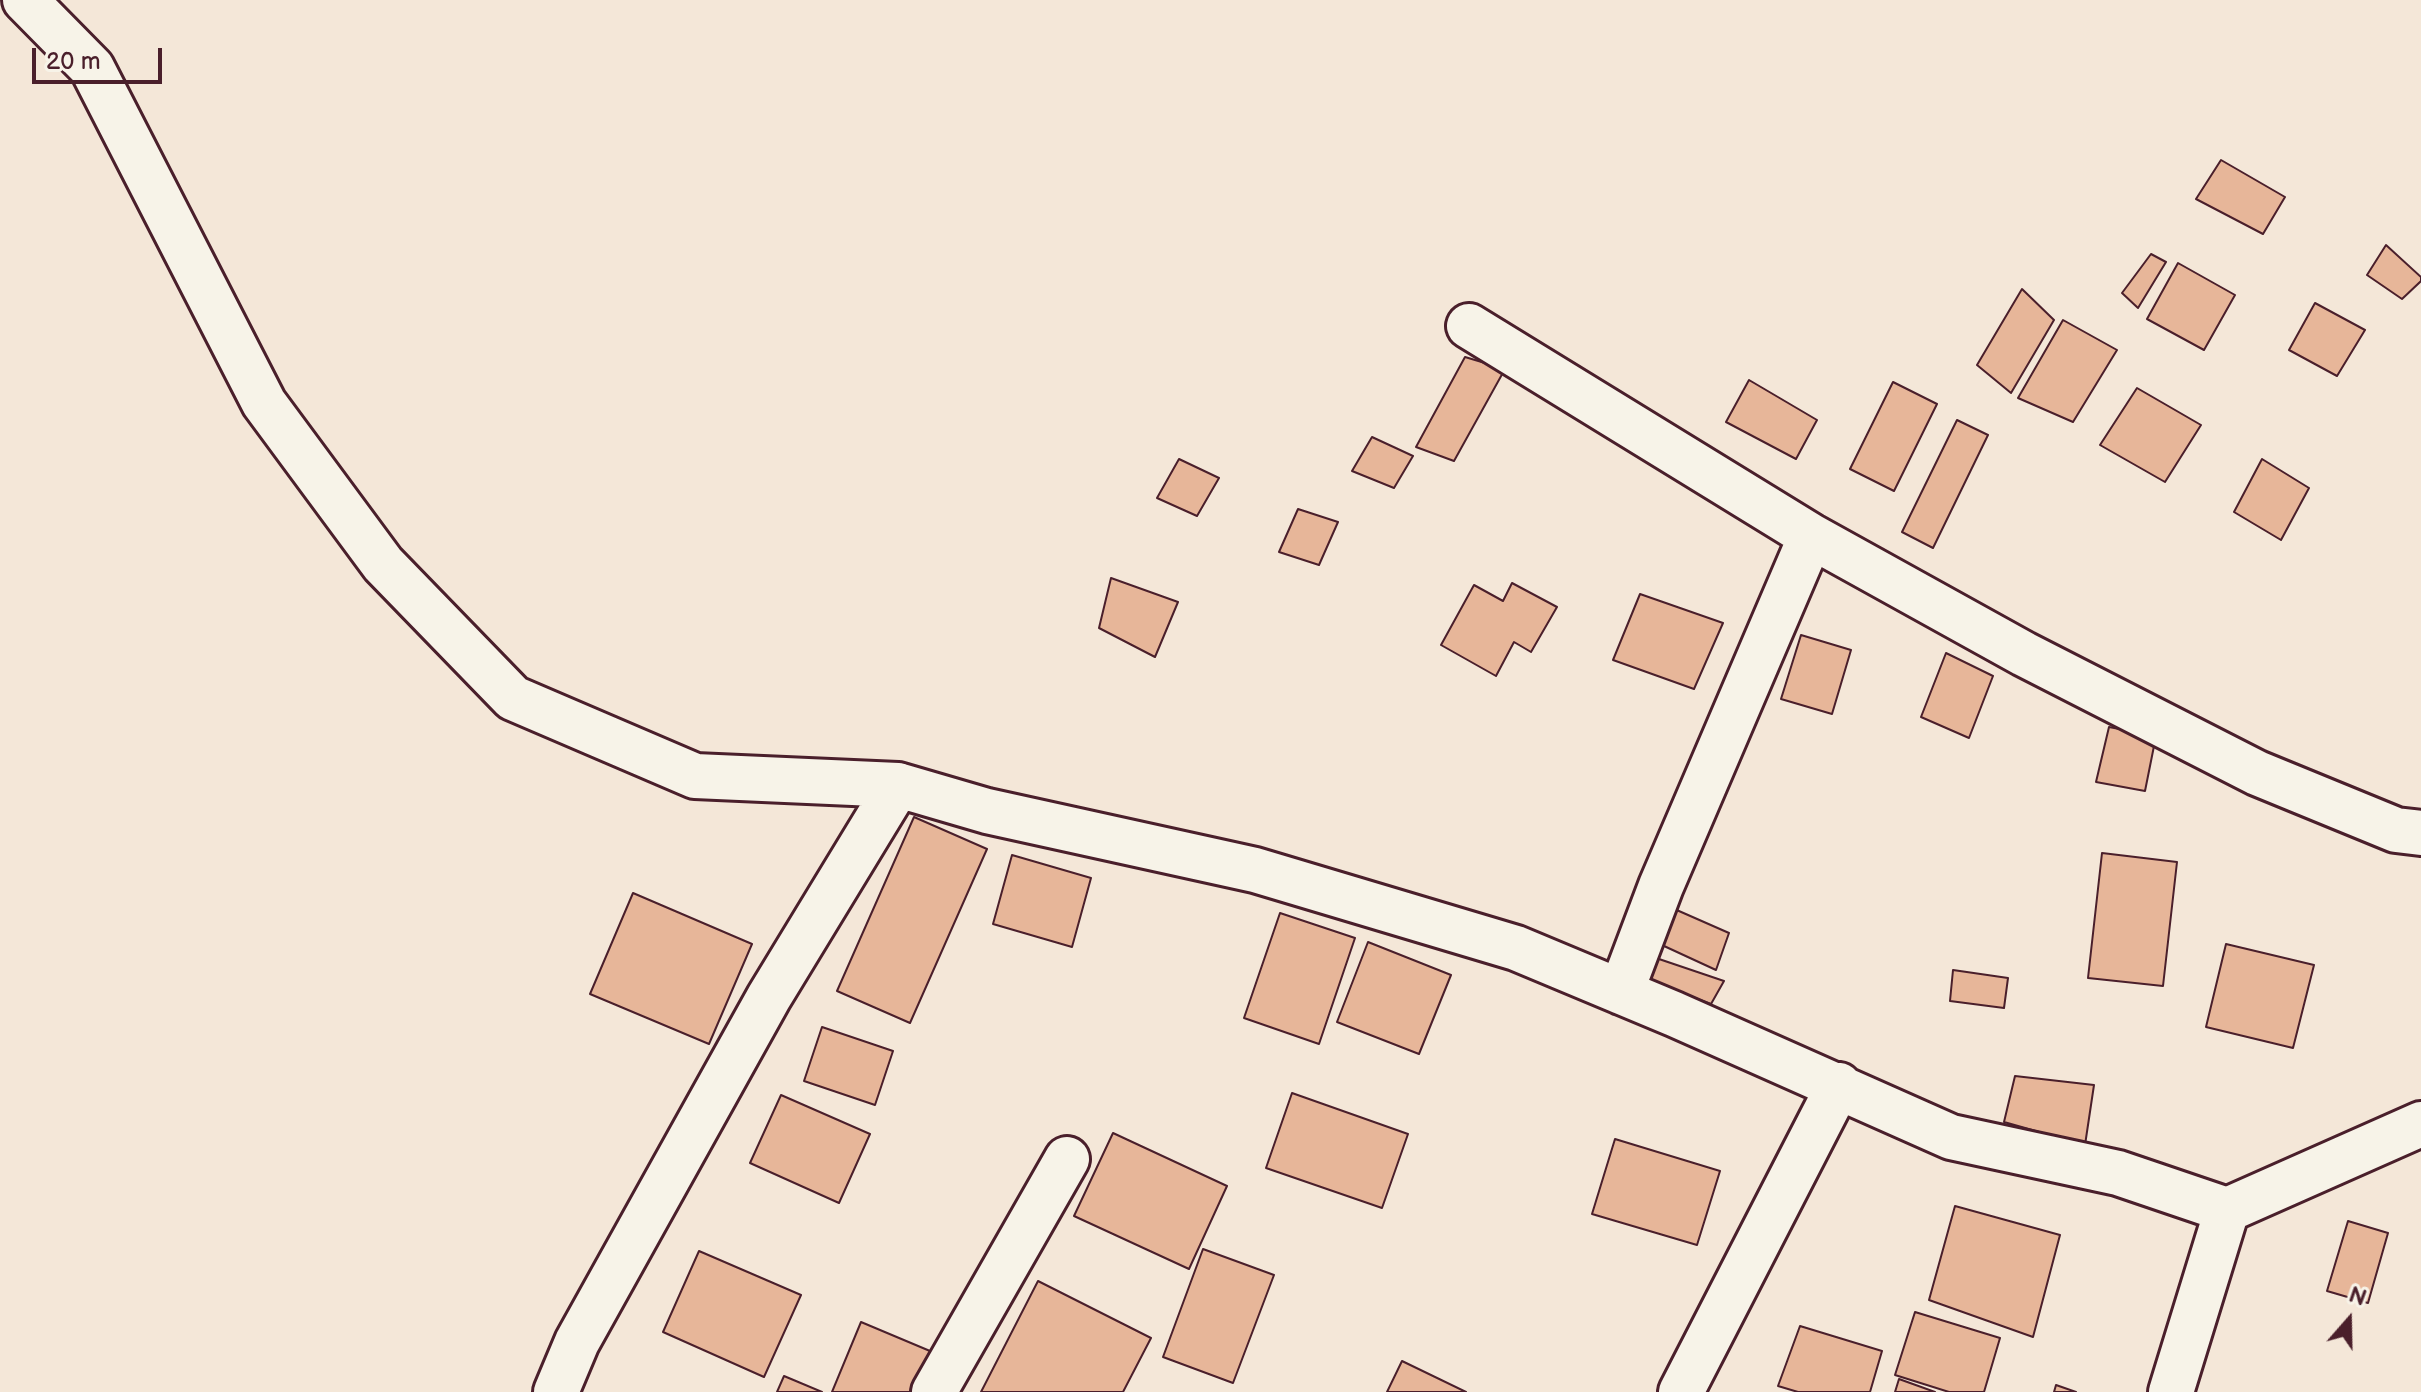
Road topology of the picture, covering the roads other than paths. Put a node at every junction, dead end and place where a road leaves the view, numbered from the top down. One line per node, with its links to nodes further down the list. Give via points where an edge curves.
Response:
1 (25, 0): 4 (street, via 92,68 264,403 383,564 513,698 695,776)
2 (1469, 326): 3 (street)
3 (1811, 536): 5 (street, via 2024,654 2257,773 2396,830); 6 (street, via 1708,772)
4 (898, 785): 6 (street, via 987,811 1255,870 1516,948); 11 (street, via 769,997 577,1342)
5 (2421, 833)
6 (1621, 992): 7 (street)
7 (1839, 1085): 10 (street, via 1951,1137 2118,1173); 13 (street)
8 (2421, 1124): 10 (street)
9 (1067, 1159): 12 (street)
10 (2227, 1210): 14 (street)
11 (556, 1392)
12 (934, 1392)
13 (1681, 1392)
14 (2171, 1392)

